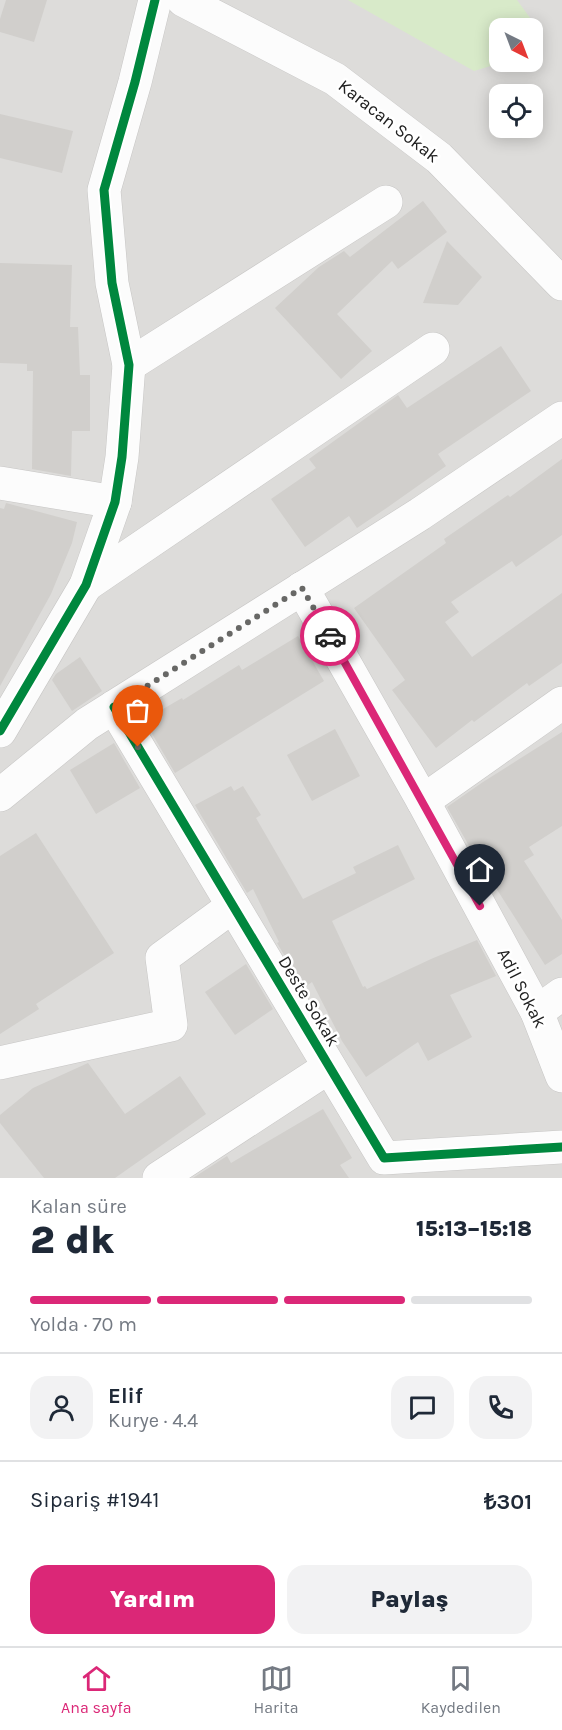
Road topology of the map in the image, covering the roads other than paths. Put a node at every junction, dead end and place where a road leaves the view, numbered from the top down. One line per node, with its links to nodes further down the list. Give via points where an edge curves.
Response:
1 (155, 0): 6 (street, via 104,190 112,283)
2 (183, 0): 4 (street, Karacan Sokak, via 335,79 439,158)
3 (386, 202): 6 (street)
4 (562, 284)
5 (433, 350): 10 (street)
6 (129, 365): 9 (street)
7 (562, 418): 11 (street)
8 (0, 483): 9 (street)
9 (115, 502): 10 (street)
10 (86, 585): 14 (street)
11 (302, 588): 13 (street); 16 (street, Adil Sokak)
12 (562, 703): 16 (street)
13 (114, 707): 15 (street); 17 (street, Deste Sokak)
14 (0, 731)
15 (8, 777)
16 (423, 801): 18 (street, Adil Sokak)
17 (233, 906): 19 (street, via 162,958 171,1025); 20 (street, Deste Sokak)
18 (550, 1003): 21 (street, Adil Sokak)
19 (0, 1063)
20 (329, 1067): 22 (street, Deste Sokak, via 384,1158); 23 (street)
21 (562, 1076)
22 (562, 1147)
23 (159, 1178)

